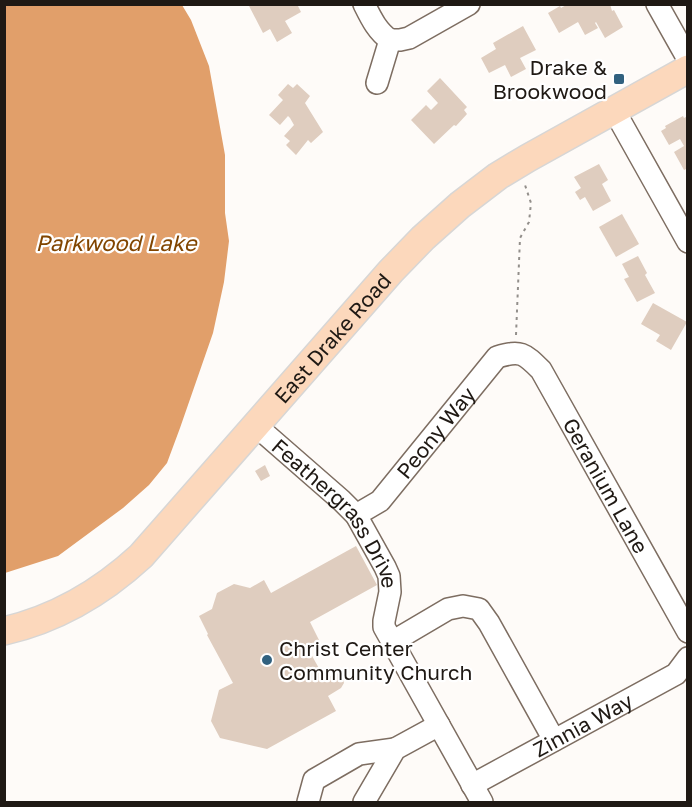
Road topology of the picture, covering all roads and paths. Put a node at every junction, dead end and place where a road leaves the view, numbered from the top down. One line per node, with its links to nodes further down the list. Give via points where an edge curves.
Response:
1 (364, 4): 4 (street)
2 (469, 4): 4 (street, via 409,38)
3 (657, 4): 5 (street)
4 (390, 40): 7 (street)
5 (687, 59)
6 (687, 69): 8 (main road, East Drake Road)
7 (377, 83)
8 (614, 110): 9 (main road, East Drake Road); 10 (street)
9 (514, 166): 11 (path, via 531,202 529,222 520,238); 12 (main road, East Drake Road, via 423,238)
10 (687, 242)
11 (513, 352): 13 (street, Peony Way, via 497,357 380,501); 15 (street, Geranium Lane, via 527,356 541,370)
12 (255, 425): 13 (street, Feathergrass Drive); 14 (main road, East Drake Road, via 123,573 61,611)
13 (356, 515): 16 (street, Feathergrass Drive, via 388,576 390,592 384,627)
14 (4, 631)
15 (687, 632)
16 (392, 642): 18 (street, Feathergrass Drive); 19 (street, via 448,609 478,609)
17 (687, 658): 19 (street, Zinnia Way, via 676,674)
18 (439, 726): 20 (street); 21 (street, Feathergrass Drive)
19 (554, 740): 21 (street, Zinnia Way)
20 (395, 749): 22 (street, via 359,754 314,780); 23 (street)
21 (477, 794)
22 (308, 802)
23 (364, 802)

